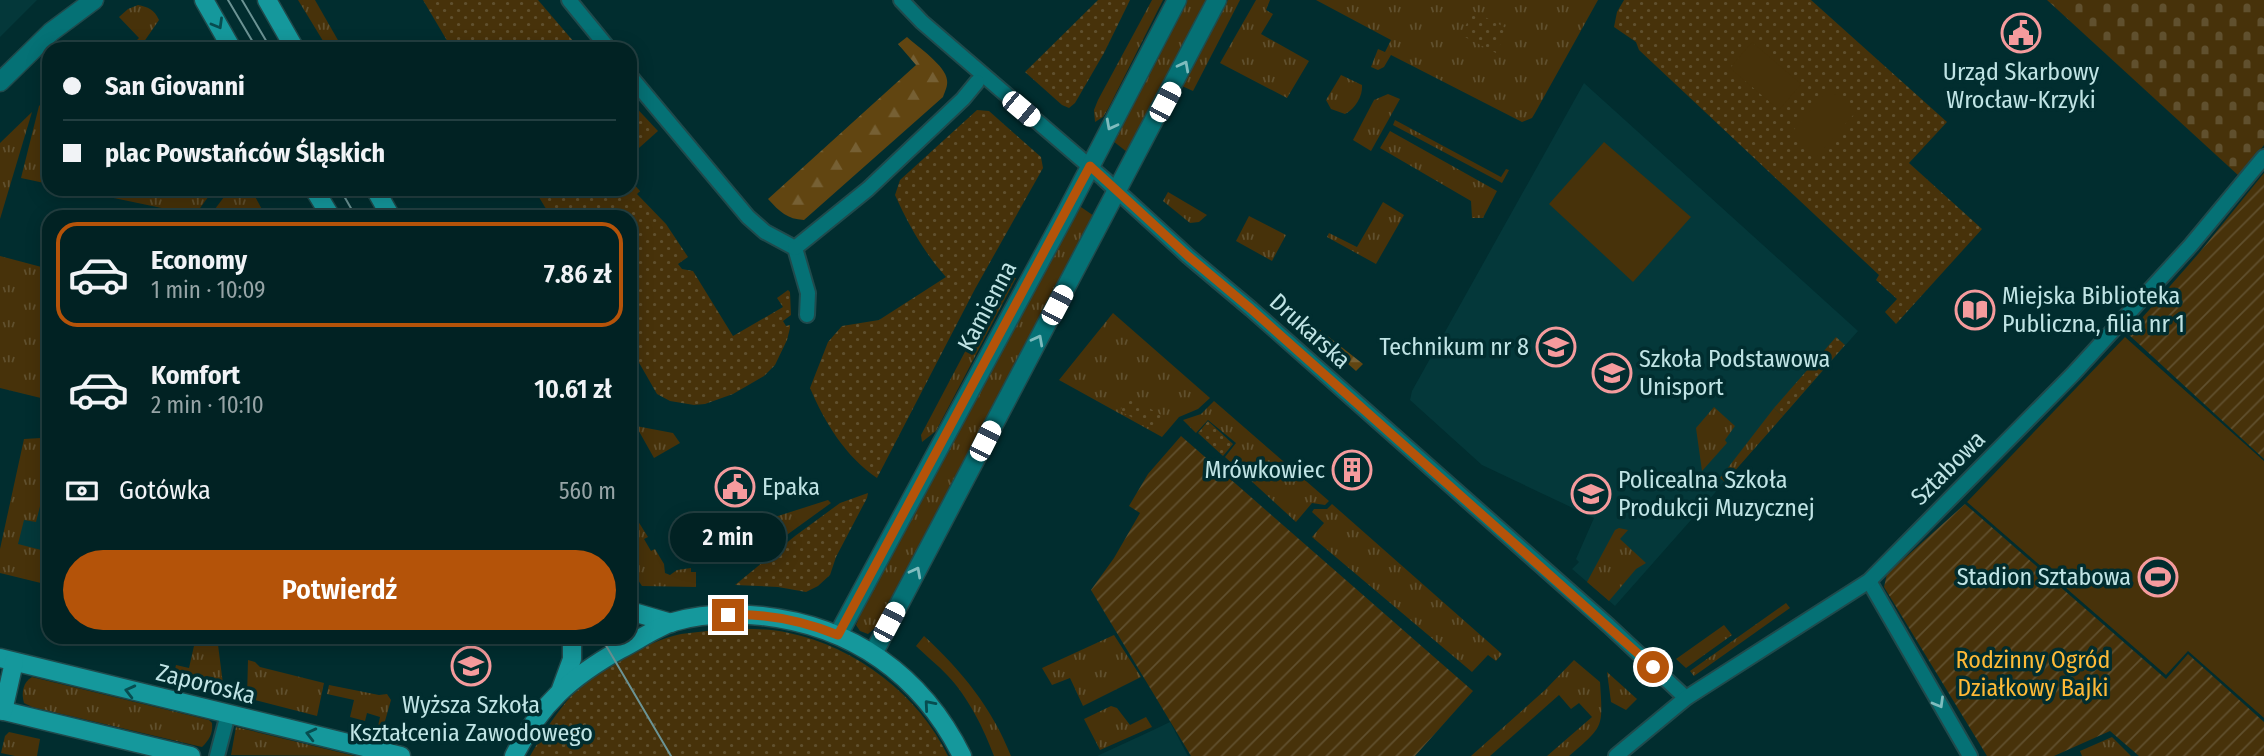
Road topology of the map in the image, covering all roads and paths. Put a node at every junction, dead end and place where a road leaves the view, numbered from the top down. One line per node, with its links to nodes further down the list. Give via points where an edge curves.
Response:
1 (72, 0): 9 (street)
2 (94, 0): 9 (street)
3 (204, 0): 10 (main road, one-way to 10)
4 (267, 0): 11 (main road)
5 (569, 0): 12 (street)
6 (901, 0): 17 (street, Drukarska)
7 (1177, 0): 17 (street, Kamienna, one-way to 17)
8 (1217, 0): 18 (street, one-way to 8)
9 (51, 32): 13 (street)
10 (228, 42)
11 (291, 42)
12 (603, 42)
13 (0, 82)
14 (977, 82): 19 (street, via 868,189)
15 (637, 84): 19 (street, via 748,217)
16 (2264, 157): 21 (street, Sztabowa, via 2186,251 2073,374)
17 (1090, 166): 18 (street, Drukarska); 24 (street, Kamienna)
18 (1118, 191): 28 (street, one-way to 18); 31 (street, Drukarska)
19 (795, 248): 20 (street, via 808,293)
20 (807, 315)
21 (1869, 580): 31 (street, Sztabowa); 40 (street, one-way to 40)
22 (637, 613): 23 (main road)
23 (671, 623): 24 (main road, via 744,614 788,619); 25 (main road)
24 (838, 635): 28 (main road)
25 (637, 641)
26 (572, 644): 30 (main road, via 572,659)
27 (631, 644): 30 (main road)
28 (873, 654): 38 (main road, one-way to 28, via 934,710 907,680)
29 (7, 660): 32 (main road); 33 (main road, Zaporoska, one-way to 29)
30 (561, 689): 37 (main road)
31 (1686, 698): 39 (street, Sztabowa)
32 (1, 711): 34 (main road)
33 (228, 714): 35 (street); 36 (main road, Zaporoska, one-way to 33)
34 (191, 756)
35 (217, 756)
36 (401, 756)
37 (514, 756)
38 (962, 756)
39 (1616, 756)
40 (1970, 756)

